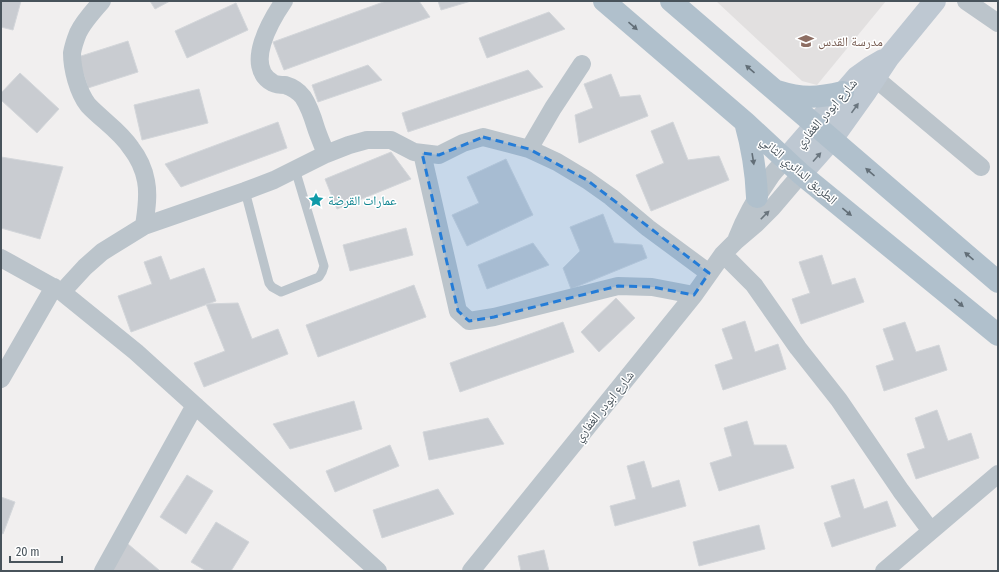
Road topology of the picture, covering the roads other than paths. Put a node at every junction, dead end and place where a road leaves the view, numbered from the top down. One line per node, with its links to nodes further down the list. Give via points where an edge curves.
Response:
1 (102, 1): 25 (street, via 78,32 72,52 76,82 88,104 131,147 141,166 146,181 147,199)
2 (284, 1): 18 (street, via 266,31 260,57 261,68 266,78 274,84 296,90 302,97 310,110)
3 (604, 1): 13 (main road, الطريق الدائري الثاني, one-way to 13)
4 (671, 1): 11 (main road, one-way to 4)
5 (935, 1): 8 (street, شارع ابودر الغفاري)
6 (966, 1): 7 (street)
7 (998, 22)
8 (889, 57): 10 (street, شارع ابودر الغفاري); 12 (street, شارع ابودر الغفاري, via 857,77)
9 (582, 64): 16 (street)
10 (875, 78): 15 (street, شارع ابودر الغفاري, one-way to 10); 20 (street)
11 (775, 90): 12 (main road, via 791,96 808,98); 14 (main road)
12 (843, 92): 14 (street, شارع ابودر الغفاري)
13 (745, 122): 19 (main road, الطريق الدائري الثاني); 24 (main road, one-way to 24, via 754,159)
14 (815, 125): 15 (main road); 19 (street, شارع ابودر الغفاري)
15 (832, 139): 22 (street, شارع ابودر الغفاري, one-way to 15); 30 (main road, one-way to 15)
16 (528, 149): 17 (street, via 483,137 463,143 439,156); 29 (street, via 587,180)
17 (422, 153): 18 (street, via 414,152 392,140 368,140); 32 (street, via 458,311 469,321 618,286 652,287)
18 (326, 154): 21 (street)
19 (785, 160): 22 (main road, الطريق الدائري الثاني); 24 (street, شارع ابودر الغفاري)
20 (981, 168)
21 (295, 169): 23 (street); 23 (lane, via 324,266 319,277 281,292 272,287)
22 (801, 174): 26 (street, شارع ابودر الغفاري, one-way to 22, via 772,208); 33 (main road, الطريق الدائري الثاني, one-way to 33)
23 (245, 191): 25 (street)
24 (757, 197): 26 (street, شارع ابودر الغفاري)
25 (144, 226): 31 (street, via 102,252)
26 (736, 241): 27 (street, شارع ابودر الغفاري)
27 (723, 254): 29 (street, شارع ابودر الغفاري); 37 (street, via 754,285)
28 (1, 258): 31 (street)
29 (709, 273): 32 (street, شارع ابودر الغفاري)
30 (998, 282)
31 (58, 290): 34 (street); 35 (street, via 136,352)
32 (694, 295): 40 (street, شارع ابودر الغفاري)
33 (998, 335)
34 (1, 379)
35 (195, 405): 38 (street); 39 (street)
36 (998, 474): 37 (street)
37 (931, 531): 41 (street)
38 (103, 571)
39 (378, 571)
40 (471, 571)
41 (884, 571)

